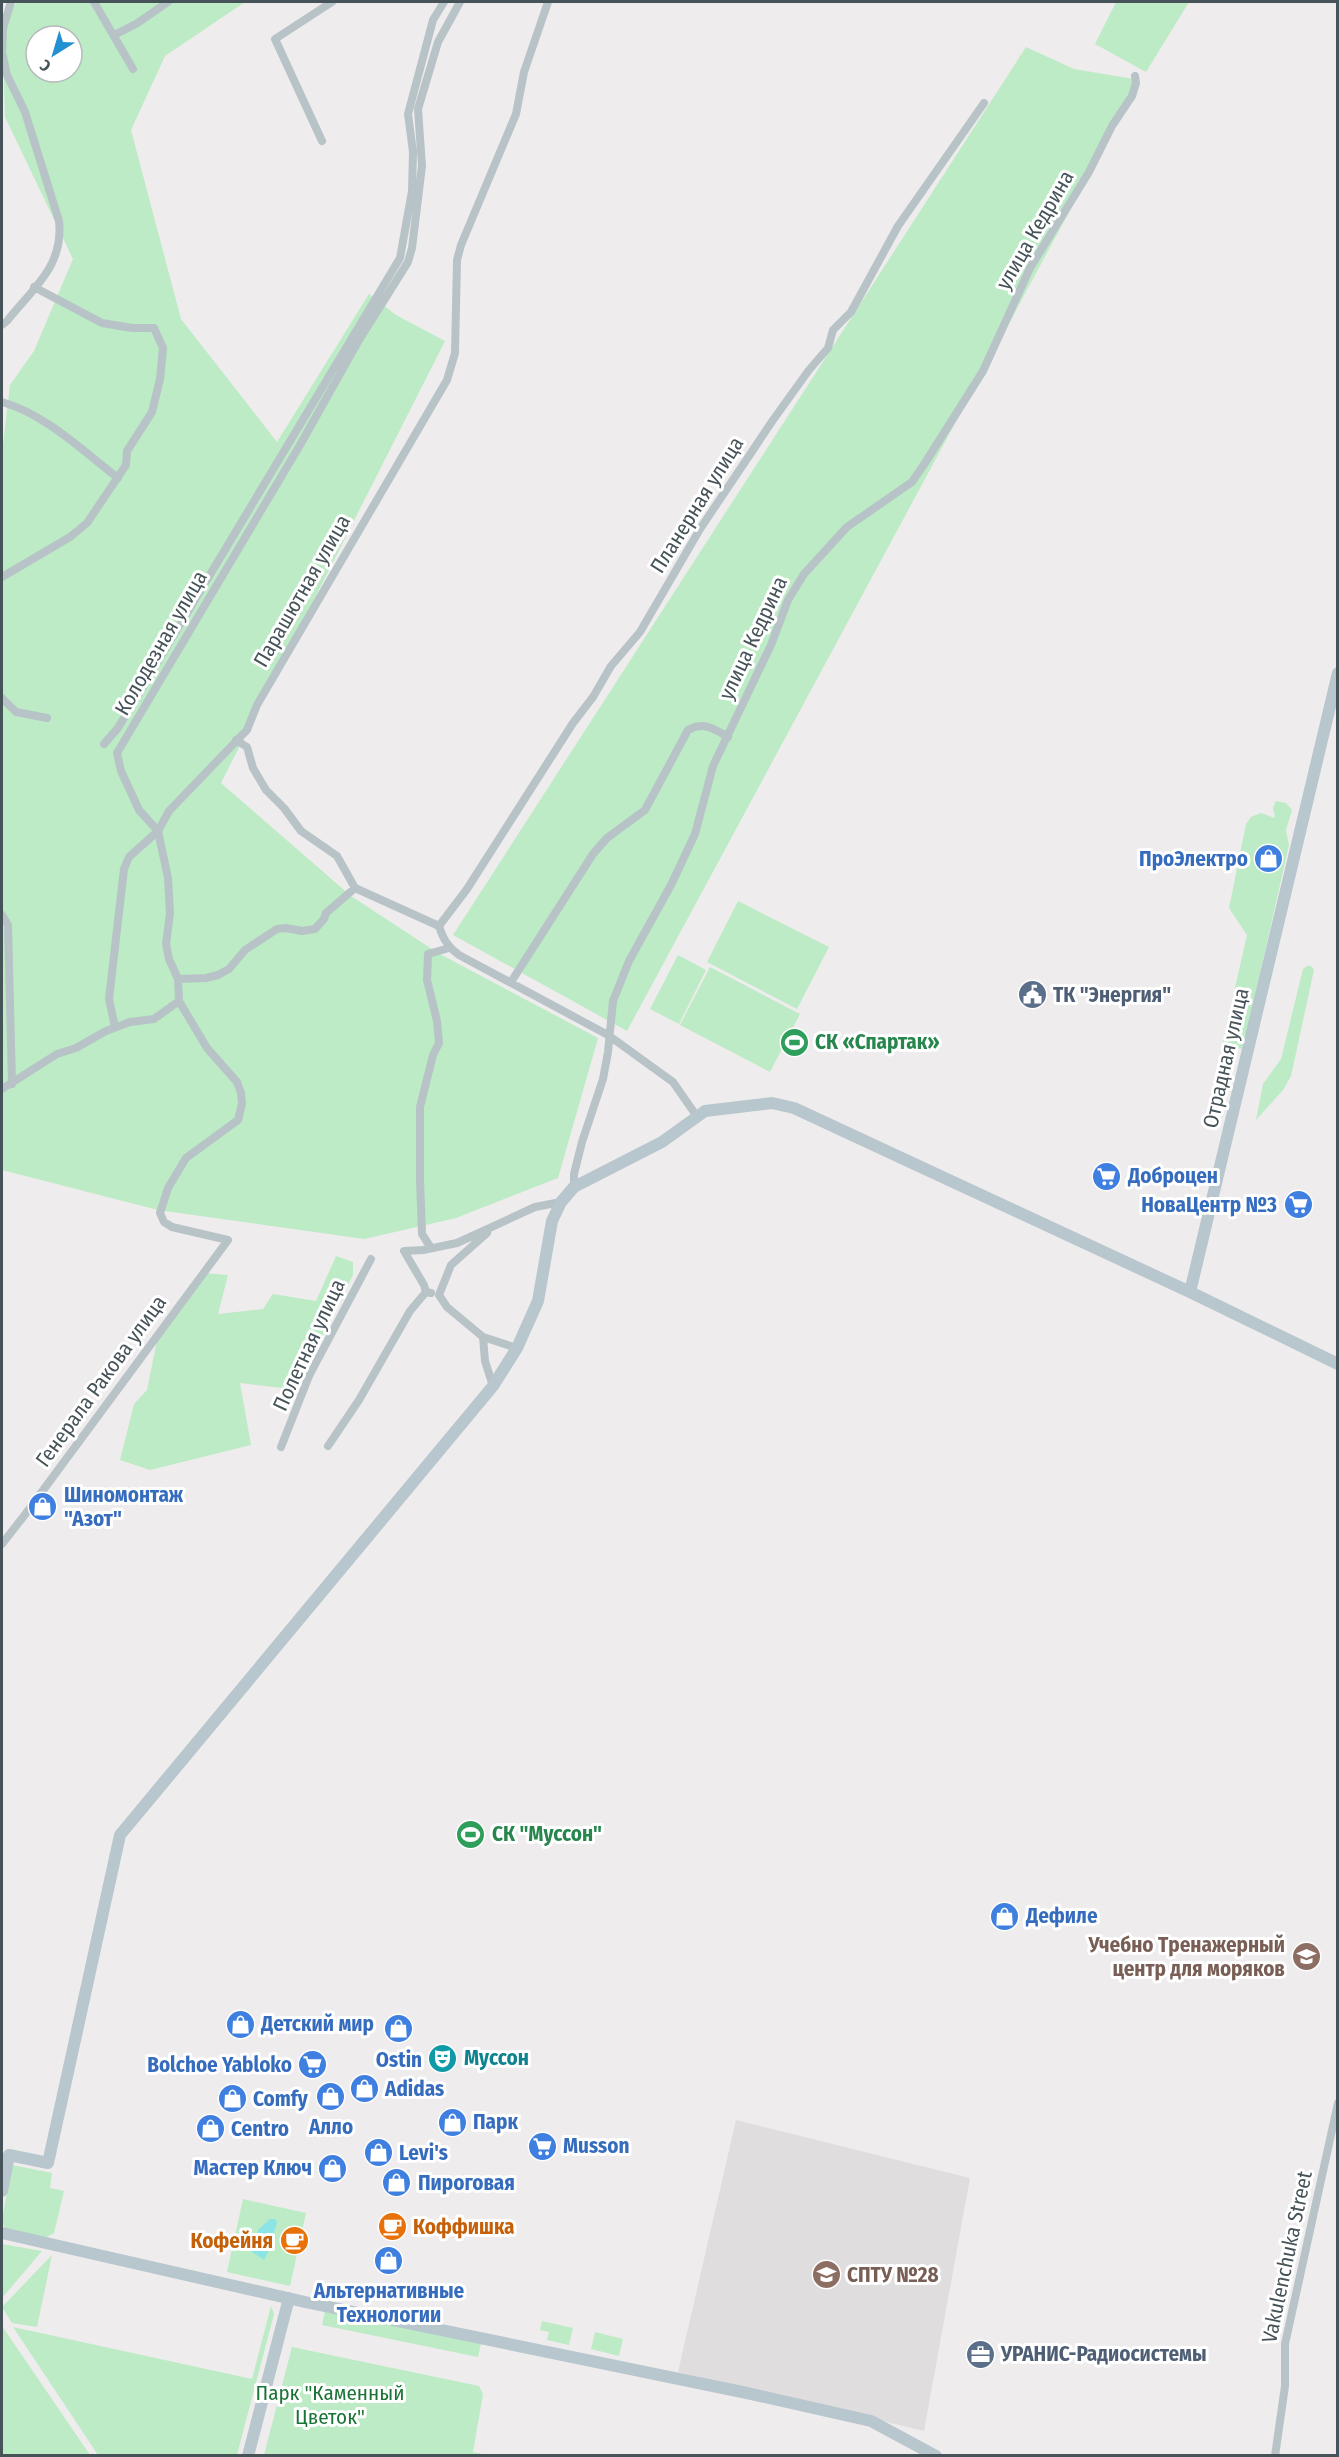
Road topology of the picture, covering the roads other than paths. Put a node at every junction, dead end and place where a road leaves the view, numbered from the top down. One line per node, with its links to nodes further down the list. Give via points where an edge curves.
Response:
1 (11, 2): 13 (street, via 3,28 4,64 25,112 61,237 52,266)
2 (94, 2): 8 (street)
3 (168, 2): 8 (street)
4 (332, 2): 12 (street, via 275,39)
5 (444, 2): 23 (street, Колодезная улица, via 433,20 408,114 413,152 412,191 400,258 118,728)
6 (460, 2): 24 (street, Колодезная улица, via 438,42 418,109 422,166 408,262 117,753 139,810)
7 (548, 2): 22 (street, Парашютная улица, via 524,72 516,114 461,245 457,260 455,353 447,380 257,705 247,730)
8 (114, 35): 9 (street)
9 (133, 69)
10 (1135, 76): 21 (street, улица Кедрина, via 1132,96 1030,268 983,371 912,482 848,527 804,573 788,600)
11 (984, 103): 27 (street, Планерная улица, via 898,226 851,312 833,330 828,348 773,420 700,529 640,632 611,666)
12 (322, 141)
13 (34, 287): 14 (street); 16 (street, via 102,323 154,328 163,348 152,412 127,451 126,465)
14 (2, 325)
15 (2, 402): 16 (street, via 42,421)
16 (118, 478): 17 (street, via 87,523)
17 (2, 577)
18 (1338, 673): 44 (street, Отрадная улица)
19 (2, 698): 20 (street, via 16,712)
20 (47, 717)
21 (728, 737): 30 (street, via 707,725 688,730 645,810 607,838 593,854); 33 (street, улица Кедрина, via 713,766 695,834 629,961 613,1001)
22 (236, 740): 24 (street, Парашютная улица, via 169,811); 25 (street, via 247,747 266,790 301,831 337,856)
23 (104, 744)
24 (158, 831): 29 (street, Колодезная улица, via 168,878 170,913 166,944); 32 (street, Парашютная улица, via 129,857 124,869 108,999)
25 (355, 888): 27 (street); 29 (street, via 326,913 315,929 277,929 245,950 229,969 218,975)
26 (2, 915): 34 (street, via 8,925)
27 (439, 926): 28 (street)
28 (450, 948): 30 (street); 41 (street, via 428,954 427,980 439,1043 420,1107 420,1181 422,1234)
29 (178, 979): 31 (street, Колодезная улица)
30 (511, 982): 33 (street)
31 (179, 1001): 32 (street, via 154,1019); 40 (street, Колодезная улица, via 207,1048 237,1082 241,1113 232,1126 186,1158 168,1188 160,1213 172,1227)
32 (115, 1028): 34 (street, via 57,1054)
33 (608, 1035): 36 (street, via 673,1082); 37 (street, улица Кедрина, via 603,1079 582,1142)
34 (12, 1084): 35 (street)
35 (2, 1089)
36 (698, 1118): 37 (street, via 662,1142); 44 (street, via 705,1111 750,1105 772,1103 794,1108)
37 (574, 1187): 38 (street)
38 (561, 1202): 39 (street, via 535,1207); 47 (street, via 552,1221 538,1301)
39 (495, 1227): 41 (street, via 457,1243); 45 (street, via 451,1265)
40 (228, 1239): 52 (street, Генерала Ракова улица)
41 (431, 1248): 43 (street, via 404,1251)
42 (371, 1259): 51 (street, Полетная улица, via 309,1376)
43 (426, 1292): 45 (street); 50 (street, via 410,1311)
44 (1190, 1292): 48 (street)
45 (439, 1295): 46 (street, via 447,1307)
46 (483, 1337): 47 (street); 49 (street)
47 (517, 1348): 49 (street)
48 (1338, 1364)
49 (493, 1386): 54 (street, via 120,1835 48,2163 9,2155)
50 (328, 1446)
51 (281, 1447)
52 (2, 1544)
53 (1338, 2103): 59 (street, Vakulenchuka Street, via 1285,2344 1285,2386)
54 (2, 2192)
55 (2, 2233): 56 (street)
56 (290, 2298): 57 (street); 58 (street, via 870,2421)
57 (248, 2456)
58 (936, 2456)
59 (1275, 2456)

